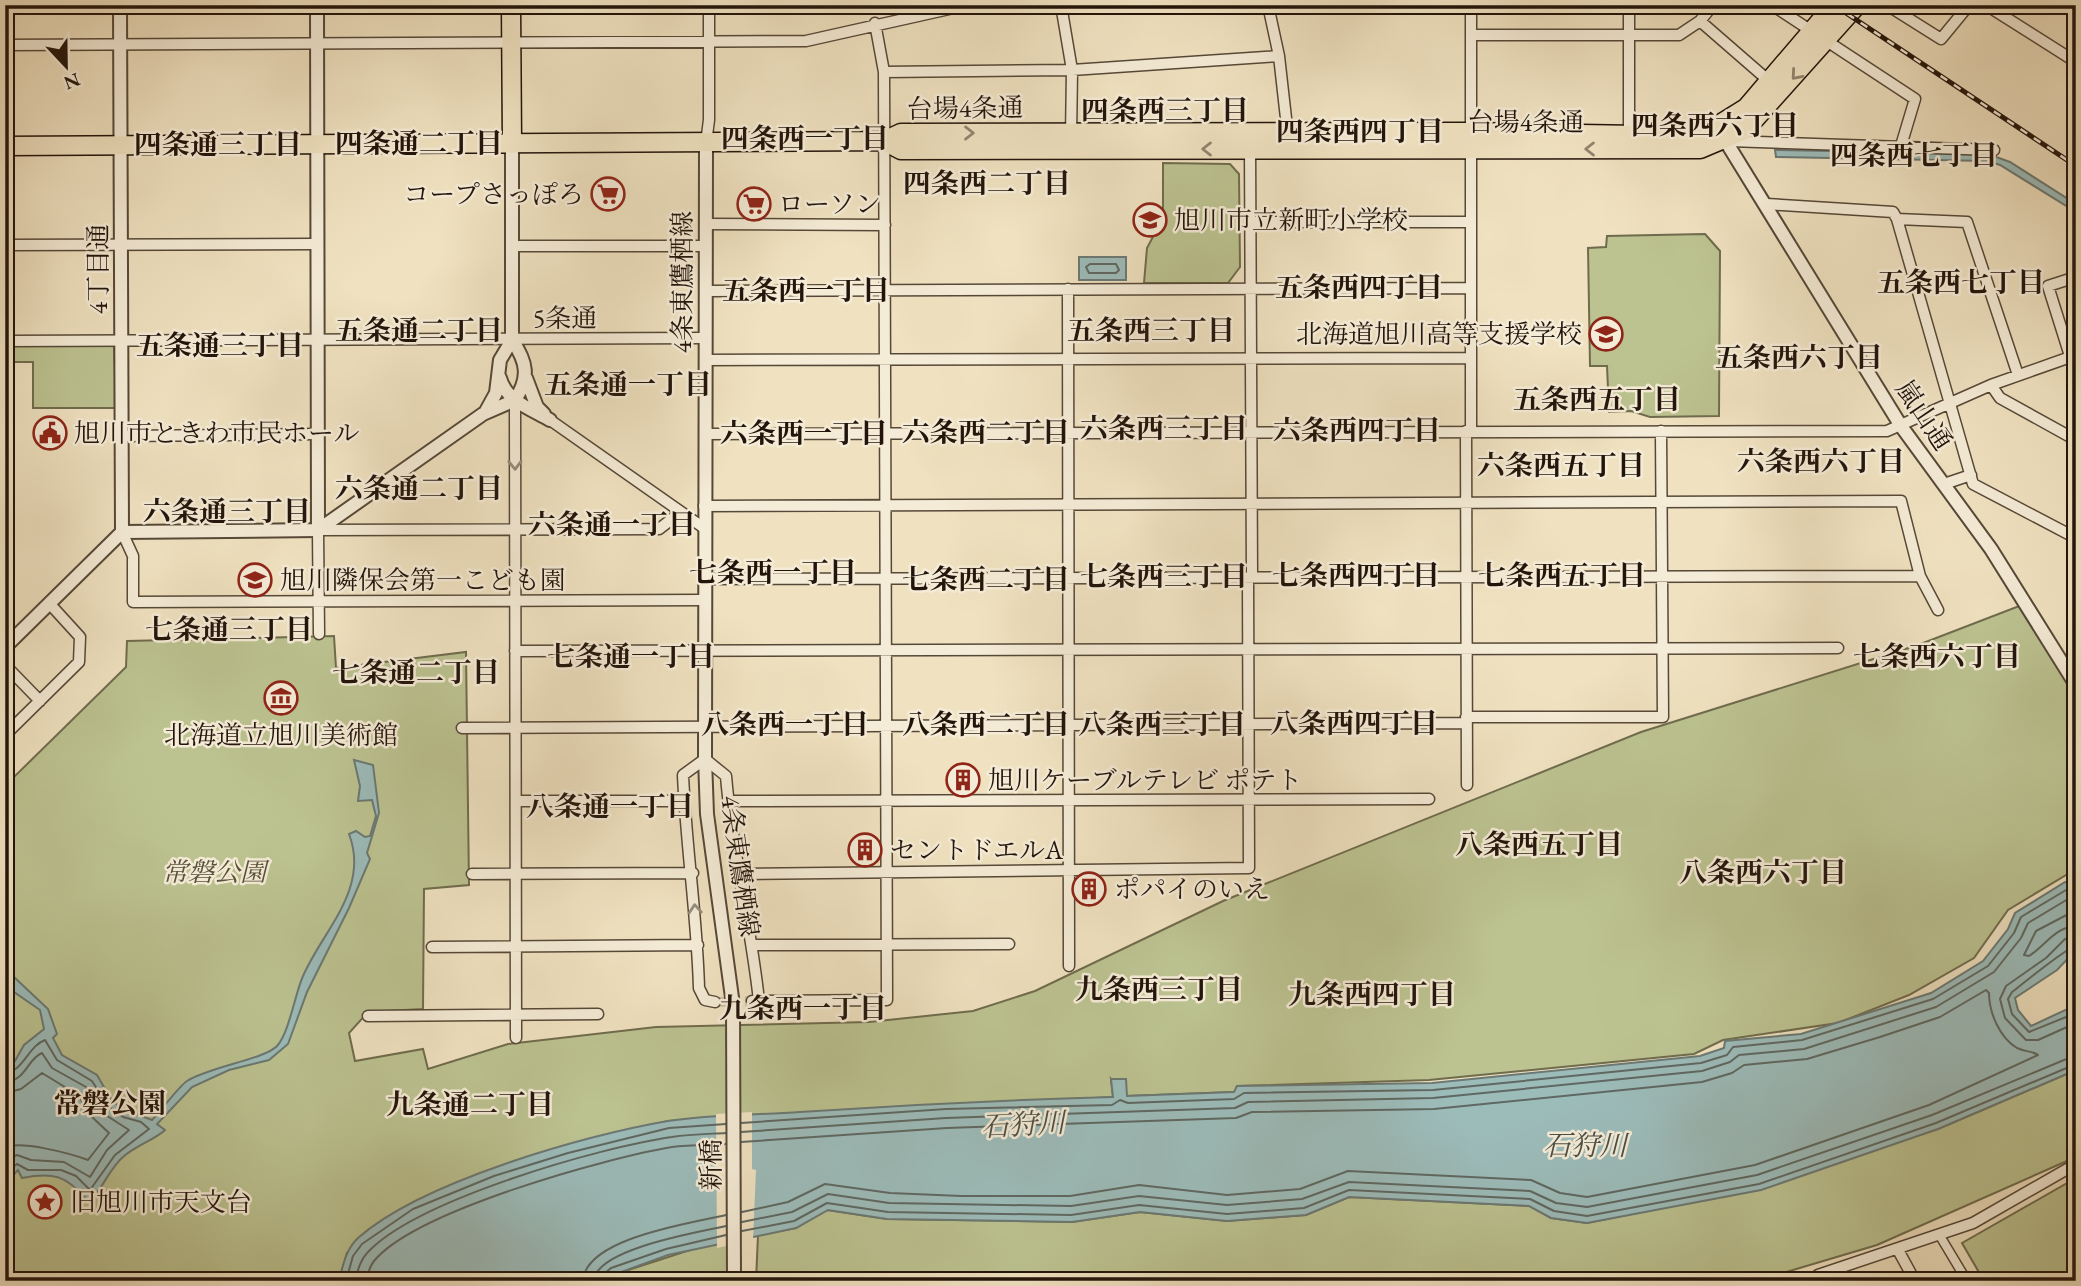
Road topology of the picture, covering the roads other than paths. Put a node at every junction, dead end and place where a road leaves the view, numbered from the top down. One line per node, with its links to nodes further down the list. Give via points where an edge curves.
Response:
1 (120, 5): 24 (street, 4丁目通)
2 (317, 5): 25 (street)
3 (511, 5): 23 (highway)
4 (709, 5): 22 (street)
5 (967, 5): 18 (street)
6 (1061, 5): 29 (street)
7 (1268, 5): 27 (street)
8 (1471, 5): 19 (street)
9 (1629, 5): 20 (street)
10 (1713, 5): 17 (street)
11 (1772, 5): 21 (street)
12 (1834, 5): 21 (highway, 台場4条通)
13 (1857, 5): 21 (highway, 台場4条通)
14 (1887, 5): 15 (street, via 1941,39)
15 (1969, 5)
16 (1986, 5): 28 (street)
17 (1700, 21): 20 (street, via 1679,35); 31 (street)
18 (875, 23): 22 (street, via 806,41); 30 (street)
19 (1471, 35): 20 (street); 34 (street)
20 (1628, 36): 33 (street)
21 (1819, 36): 31 (highway, 台場4条通); 35 (highway, 台場4条通, one-way to 35, via 1762,113 1745,130); 45 (street, via 1915,99)
22 (709, 42): 23 (street); 40 (street)
23 (512, 43): 25 (street); 41 (highway)
24 (120, 44): 25 (street); 26 (street); 42 (street, 4丁目通)
25 (317, 44): 43 (street)
26 (5, 45)
27 (1279, 56): 29 (street); 39 (street)
28 (2076, 62)
29 (1072, 70): 30 (street); 37 (street)
30 (884, 72): 36 (street)
31 (1769, 81): 32 (highway, 台場4条通)
32 (1746, 108): 33 (highway, 台場4条通, via 1699,132); 35 (highway)
33 (1634, 135): 34 (highway, 台場4条通); 35 (highway)
34 (1471, 140): 35 (highway, 台場4条通, one-way to 34, via 1700,149); 39 (highway, 台場4条通); 50 (street)
35 (1725, 140): 45 (street); 47 (street, 嵐山通)
36 (884, 141): 37 (highway, 台場4条通, via 901,134); 40 (highway, 台場4条通); 52 (street)
37 (1071, 141): 38 (highway, 台場4条通)
38 (1250, 141): 39 (highway, 台場4条通); 49 (street)
39 (1288, 141)
40 (706, 143): 41 (highway, 台場4条通); 51 (street, 4条東鷹栖線)
41 (512, 144): 43 (highway, 台場4条通); 57 (street)
42 (121, 145): 43 (highway, 台場4条通); 44 (highway, 台場4条通); 55 (street, 4丁目通)
43 (316, 145): 53 (street)
44 (5, 146)
45 (1900, 149): 46 (street)
46 (1994, 150)
47 (1766, 204): 48 (street, via 1894,212); 83 (street, 嵐山通)
48 (1897, 219): 75 (street, via 1967,222); 80 (street)
49 (1251, 222): 50 (street); 62 (street)
50 (1471, 222): 59 (street)
51 (705, 224): 52 (street); 56 (street, 4条東鷹栖線)
52 (885, 225): 60 (street)
53 (316, 244): 55 (street); 65 (street)
54 (5, 245): 55 (street)
55 (121, 245): 68 (street, 4丁目通)
56 (705, 246): 57 (street); 63 (street, 4条東鷹栖線)
57 (512, 247): 66 (street)
58 (2076, 277): 69 (street, via 2048,286)
59 (1471, 288): 62 (street); 70 (street)
60 (885, 289): 61 (street); 63 (street); 71 (street)
61 (1068, 289): 62 (street); 72 (street)
62 (1251, 289): 74 (street)
63 (705, 291): 64 (street, 4条東鷹栖線)
64 (705, 338): 66 (street, 5条通); 73 (street, 4条東鷹栖線)
65 (317, 339): 66 (street, 5条通); 68 (street, 5条通); 89 (street)
66 (512, 340): 76 (street, via 525,359); 77 (street, via 500,360)
67 (5, 341): 68 (street, 5条通)
68 (121, 341): 91 (street, 4丁目通)
69 (2073, 355): 75 (street)
70 (1471, 358): 74 (street); 85 (street)
71 (885, 359): 72 (street); 73 (street); 88 (street)
72 (1068, 359): 74 (street); 86 (street)
73 (705, 360): 90 (street, 4条東鷹栖線)
74 (1252, 360): 87 (street)
75 (2018, 375): 78 (street)
76 (526, 377): 79 (street); 82 (street, via 537,407)
77 (500, 379): 79 (street, via 503,390); 81 (street)
78 (1991, 385): 80 (street); 92 (street, via 2000,398)
79 (515, 400): 81 (street); 82 (street); 104 (street, one-way to 104)
80 (1950, 403): 83 (street); 93 (street)
81 (484, 414): 103 (street)
82 (550, 420): 101 (street)
83 (1901, 426): 84 (street, via 1887,431); 94 (street, 嵐山通)
84 (1661, 430): 85 (street); 95 (street)
85 (1469, 431): 87 (street); 96 (street)
86 (1069, 432): 87 (street); 88 (street); 99 (street)
87 (1251, 432): 97 (street)
88 (885, 433): 90 (street); 98 (street)
89 (317, 434): 91 (street); 103 (street)
90 (705, 434): 100 (street, 4条東鷹栖線)
91 (122, 436): 105 (street, 4丁目通)
92 (2076, 440)
93 (1971, 475): 94 (street); 106 (street, via 1973,484)
94 (1944, 484): 130 (street, 嵐山通, via 1991,549)
95 (1661, 502): 96 (street); 107 (street, via 1901,501); 109 (street)
96 (1466, 503): 97 (street); 108 (street)
97 (1251, 504): 99 (street); 111 (street)
98 (885, 505): 99 (street); 100 (street); 113 (street)
99 (1069, 505): 110 (street)
100 (704, 506): 102 (street, 4条東鷹栖線)
101 (681, 512): 102 (street); 104 (street, via 659,529)
102 (704, 528): 112 (street, 4条東鷹栖線)
103 (318, 530): 104 (street); 105 (street); 116 (street)
104 (515, 530): 114 (street)
105 (122, 532): 116 (street, via 133,556 133,602); 117 (street)
106 (2076, 538)
107 (1920, 576): 109 (street); 118 (street)
108 (1466, 577): 109 (street); 111 (street); 124 (street)
109 (1661, 577): 121 (street)
110 (1069, 578): 111 (street); 113 (street); 126 (street)
111 (1250, 578): 123 (street)
112 (704, 579): 113 (street); 115 (street, 4条東鷹栖線)
113 (886, 579): 125 (street)
114 (515, 600): 115 (street); 116 (street); 127 (street)
115 (705, 600): 128 (street, 4条東鷹栖線)
116 (319, 601): 119 (street)
117 (49, 603): 120 (street); 131 (street, via 80,637 79,662)
118 (1938, 610)
119 (319, 634)
120 (5, 647)
121 (1662, 648): 122 (street); 124 (street); 132 (street, via 1663,717)
122 (1838, 648)
123 (1249, 649): 124 (street); 126 (street); 133 (street)
124 (1466, 649): 132 (street)
125 (886, 650): 126 (street); 128 (street); 135 (street)
126 (1069, 650): 134 (street)
127 (515, 651): 128 (street); 137 (street)
128 (705, 651): 136 (street, 4条東鷹栖線)
129 (5, 665): 131 (street)
130 (2076, 685)
131 (40, 701): 139 (street)
132 (1466, 720): 133 (street); 141 (street)
133 (1248, 723): 134 (street); 142 (street)
134 (1069, 724): 135 (street); 145 (street)
135 (886, 725): 136 (street); 148 (street)
136 (705, 726): 137 (street); 140 (street, 4条東鷹栖線)
137 (516, 727): 138 (street); 146 (street)
138 (462, 728)
139 (5, 735)
140 (705, 759): 144 (street, via 683,775); 147 (street, via 726,776); 167 (street, 4条東鷹栖線, via 707,814 729,958)
141 (1467, 785)
142 (1250, 799): 143 (street); 145 (street); 149 (street, via 1249,869)
143 (1429, 799)
144 (684, 800): 146 (street); 151 (street)
145 (1069, 800): 148 (street); 149 (street)
146 (516, 801): 150 (street)
147 (728, 801): 148 (street); 154 (street)
148 (886, 801): 152 (street)
149 (1069, 869): 152 (street); 161 (street)
150 (516, 873): 151 (street); 153 (street); 160 (street)
151 (693, 873): 156 (street, one-way to 151)
152 (886, 873): 154 (street); 158 (street)
153 (472, 874)
154 (739, 874): 157 (street)
155 (1009, 944): 158 (street)
156 (698, 945): 160 (street); 162 (street, via 699,988)
157 (754, 945): 158 (street); 158 (street, via 756,1001 887,1000)
158 (886, 946)
159 (432, 947): 160 (street)
160 (515, 947): 165 (street)
161 (1069, 965)
162 (710, 1001)
163 (597, 1014): 165 (street)
164 (368, 1016): 165 (street)
165 (515, 1017): 166 (street)
166 (516, 1038)
167 (733, 1048): 171 (street, 新橋)
168 (2076, 1164): 169 (street, via 1973,1223)
169 (1940, 1236): 170 (street); 174 (street)
170 (1898, 1250): 172 (street); 173 (street)
171 (734, 1281)
172 (1811, 1281)
173 (1915, 1281)
174 (1967, 1281)

